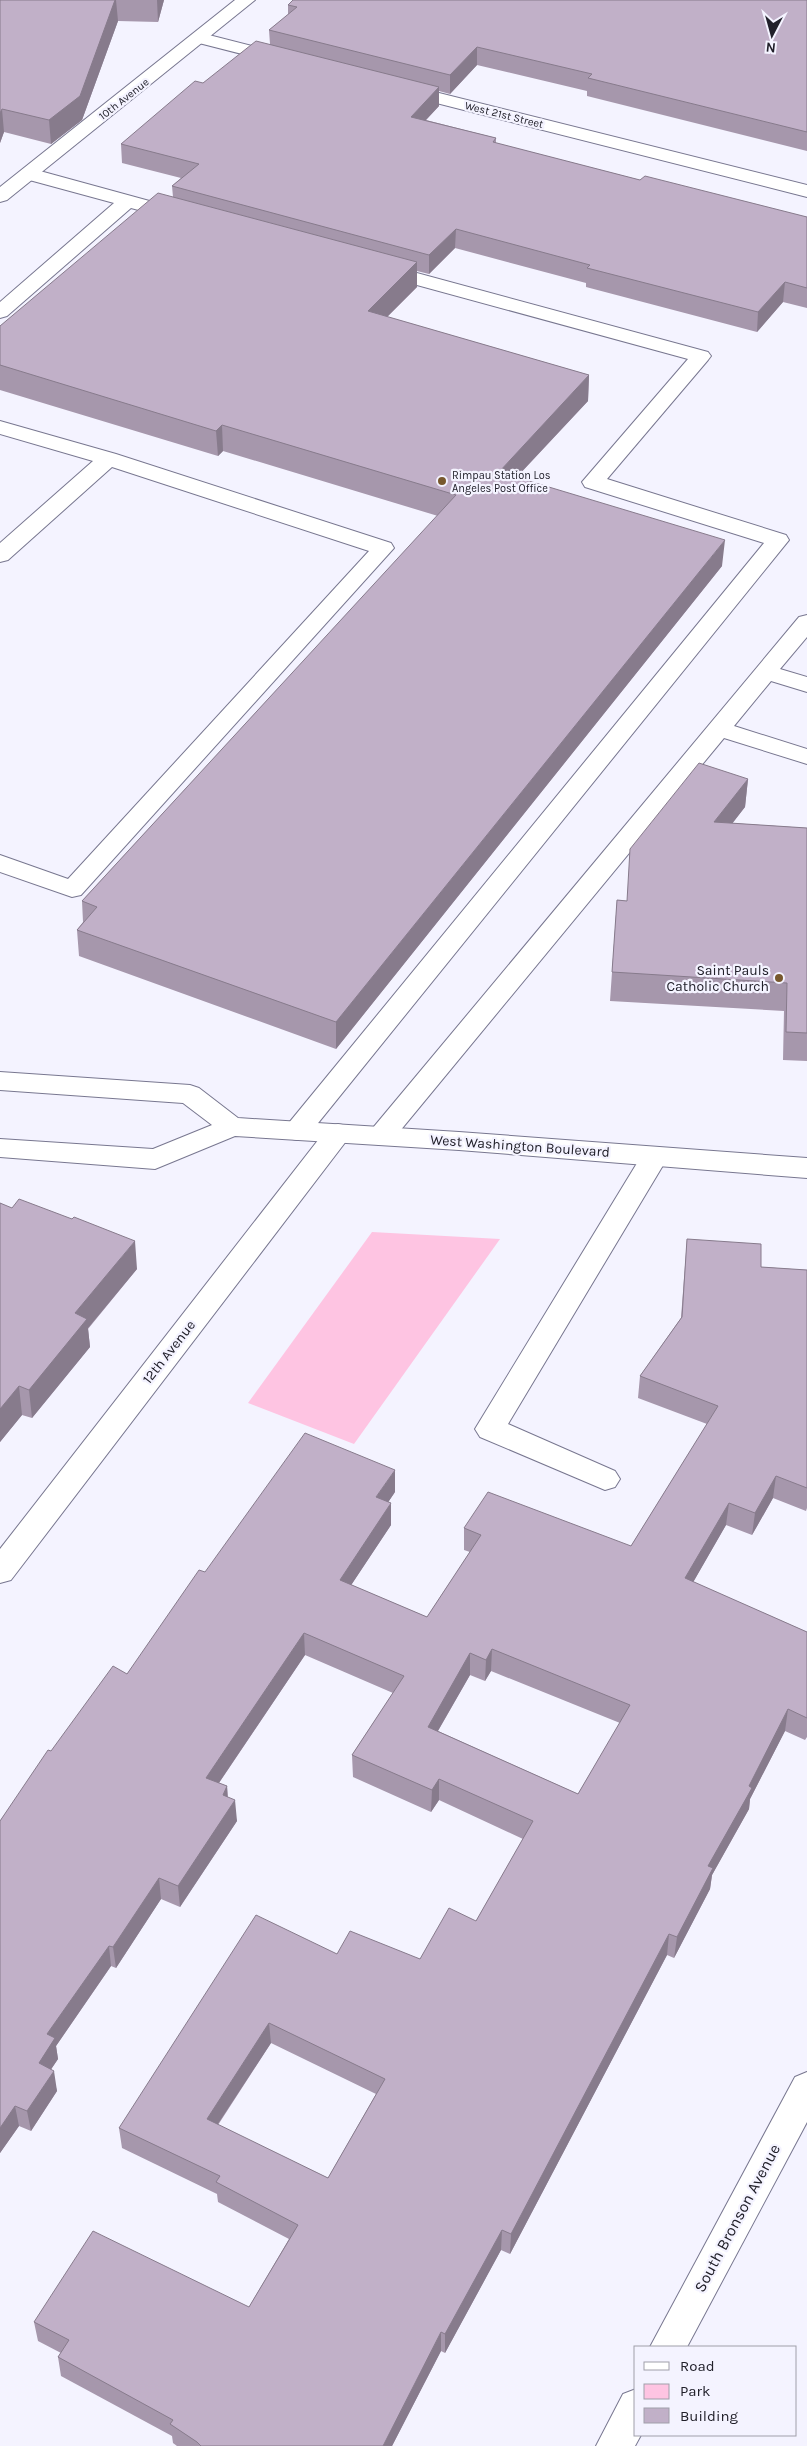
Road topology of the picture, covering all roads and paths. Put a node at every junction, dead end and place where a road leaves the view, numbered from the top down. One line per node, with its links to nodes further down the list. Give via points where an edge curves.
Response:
1 (246, 0): 2 (street, 10th Avenue)
2 (200, 38): 3 (street); 5 (street, 10th Avenue)
3 (299, 63)
4 (386, 85): 6 (street, West 21st Street)
5 (29, 174): 7 (street, 10th Avenue); 8 (street)
6 (807, 191)
7 (0, 196)
8 (128, 201): 9 (street); 11 (street)
9 (195, 219)
10 (357, 263): 23 (street, via 701,356 593,482 778,540)
11 (0, 312)
12 (0, 427): 13 (street)
13 (108, 460): 14 (street); 20 (street, via 383,548 72,889)
14 (0, 555)
15 (807, 622): 16 (street)
16 (766, 672): 17 (street); 18 (street)
17 (807, 685)
18 (719, 729): 19 (street); 25 (street)
19 (807, 757)
20 (0, 863)
21 (0, 1081): 22 (street, via 190,1094)
22 (232, 1127): 23 (street, West Washington Boulevard); 26 (street, West Washington Boulevard, via 154,1159)
23 (297, 1131): 24 (street, West Washington Boulevard)
24 (338, 1133): 25 (street, West Washington Boulevard); 30 (street, 12th Avenue)
25 (381, 1136): 27 (street, West Washington Boulevard)
26 (0, 1148)
27 (655, 1157): 28 (street, West Washington Boulevard); 29 (street, via 490,1429)
28 (807, 1168)
29 (605, 1479)
30 (0, 1571)
31 (807, 2088): 32 (street, South Bronson Avenue)
32 (669, 2346)
33 (634, 2411): 34 (street)
34 (615, 2446)

